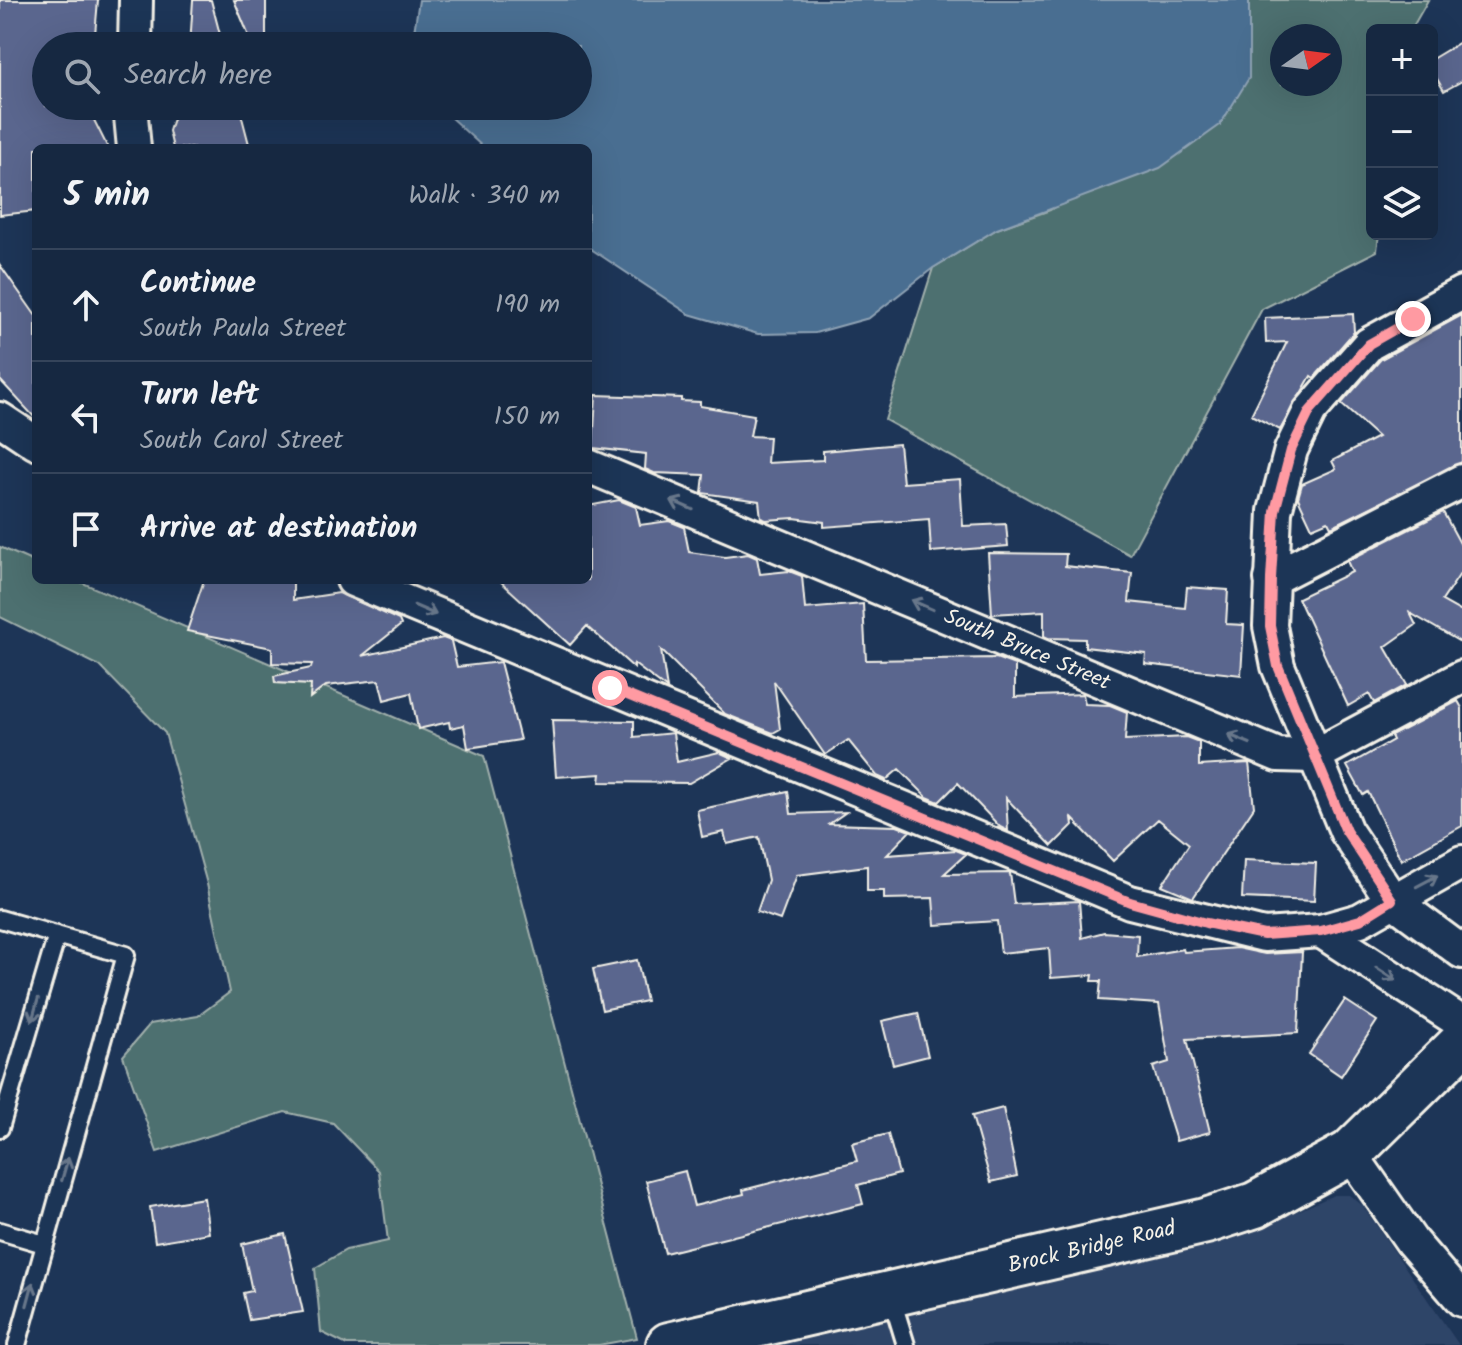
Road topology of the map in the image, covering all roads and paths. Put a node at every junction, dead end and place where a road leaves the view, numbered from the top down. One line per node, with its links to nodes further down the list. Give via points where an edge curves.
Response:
1 (136, 0): 2 (street)
2 (135, 32)
3 (131, 120): 4 (street)
4 (134, 144)
5 (1462, 293): 10 (street, via 1369,344 1310,411 1291,450 1275,511)
6 (0, 419): 7 (street)
7 (32, 440)
8 (592, 468): 13 (street, South Bruce Street, one-way to 8, via 1278,755)
9 (1462, 481): 10 (street)
10 (1271, 579): 13 (street, via 1270,626 1278,666)
11 (363, 584): 17 (street, one-way to 17, via 1130,902 1264,935)
12 (1462, 677): 13 (street)
13 (1314, 756): 15 (street, via 1346,831)
14 (1462, 862): 15 (street, one-way to 14)
15 (1392, 900): 17 (street, via 1360,920); 19 (street)
16 (0, 919): 18 (lane)
17 (1321, 931): 20 (street, one-way to 20)
18 (57, 935): 22 (lane, one-way to 22); 25 (lane, one-way to 18, via 126,955)
19 (1462, 952)
20 (1462, 1023)
21 (1462, 1043): 23 (street, Brock Bridge Road)
22 (0, 1128)
23 (1350, 1153): 26 (street, Brock Bridge Road, via 1255,1205 1206,1221); 27 (street, via 1412,1242)
24 (0, 1231): 25 (lane)
25 (44, 1244): 28 (lane, one-way to 25)
26 (890, 1294): 29 (street, Brock Bridge Road); 30 (lane)
27 (1462, 1300)
28 (17, 1345)
29 (669, 1345)
30 (906, 1345)

